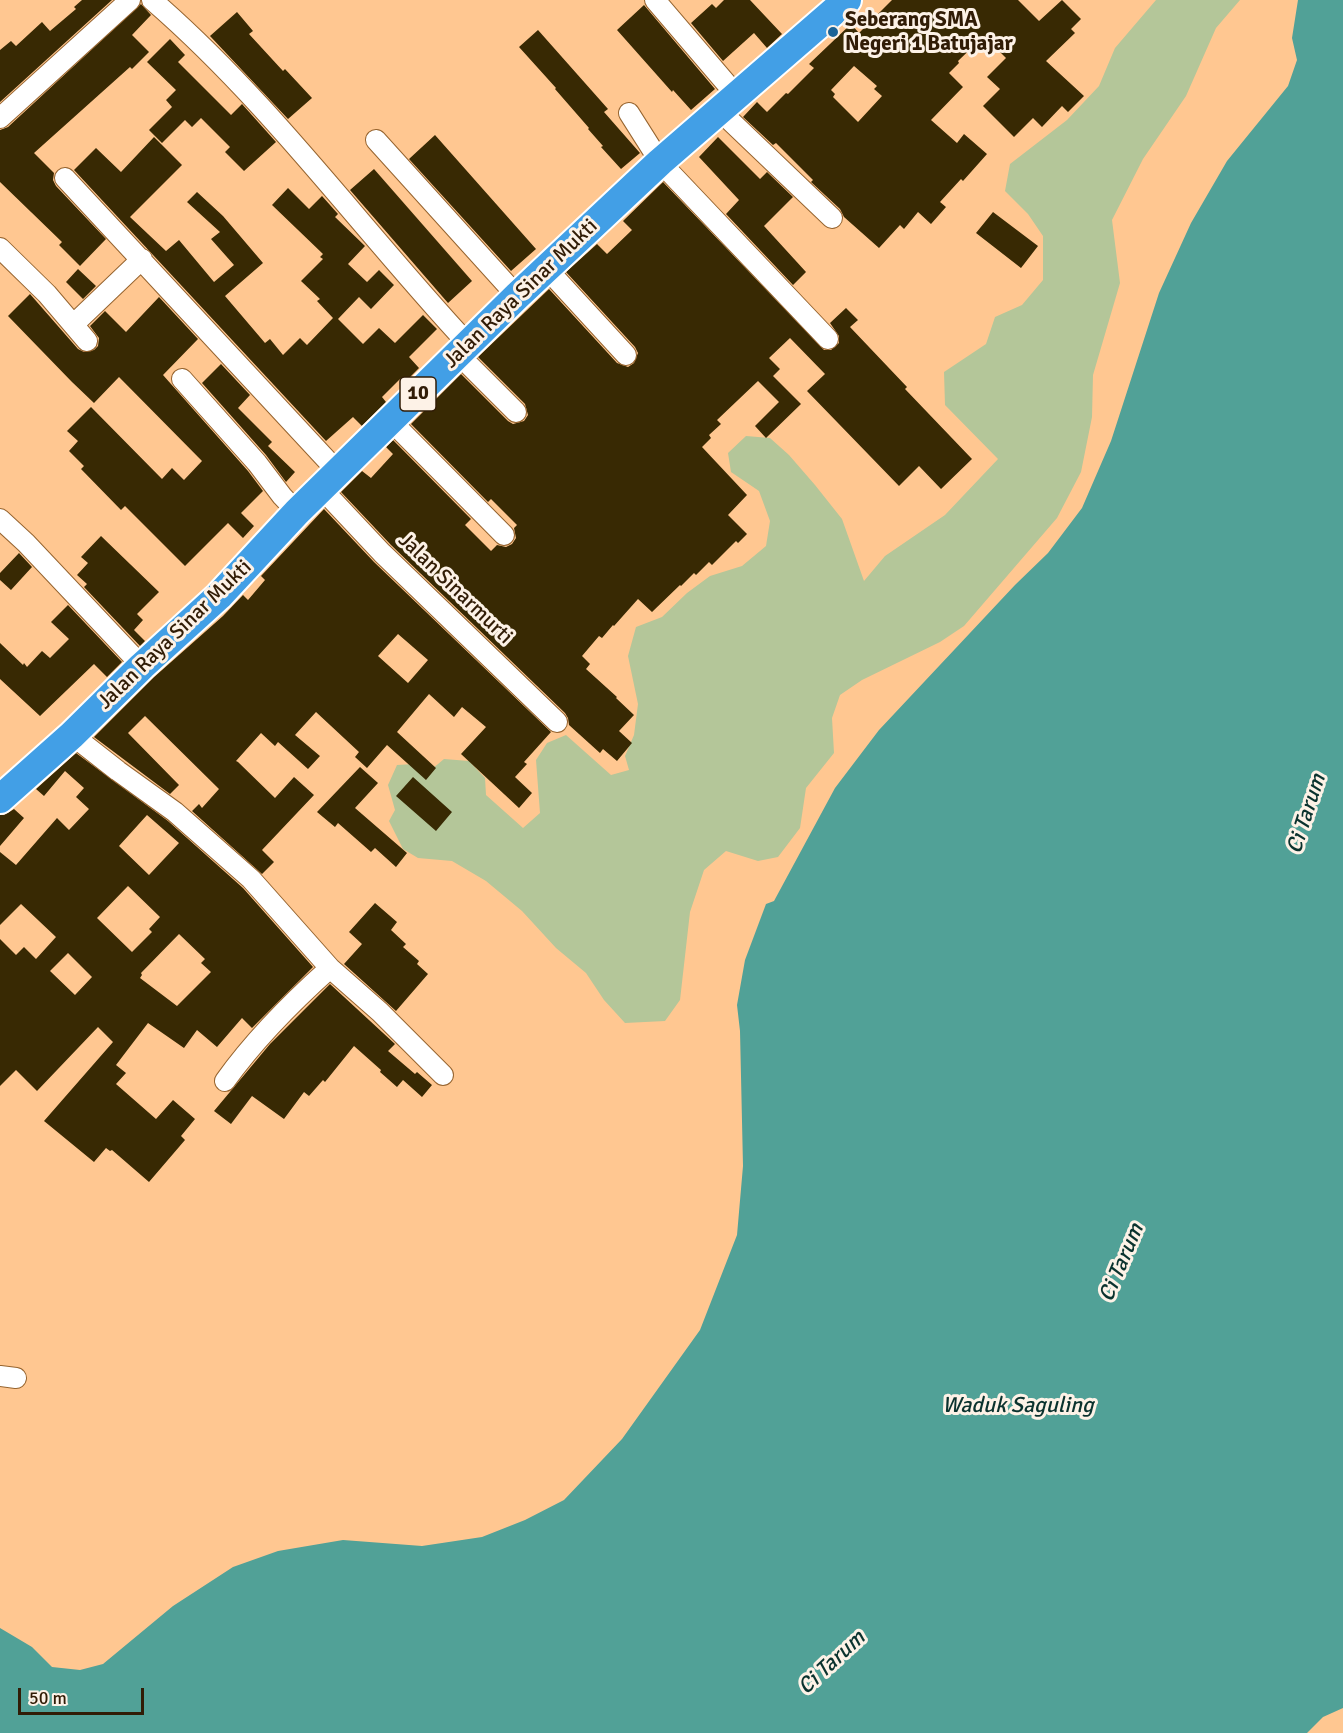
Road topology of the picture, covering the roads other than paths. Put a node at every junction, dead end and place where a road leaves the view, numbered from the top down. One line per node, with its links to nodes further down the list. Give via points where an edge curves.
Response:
1 (130, 0): 7 (street)
2 (152, 0): 19 (street, via 187,30 270,118 432,305)
3 (655, 0): 5 (street)
4 (847, 0): 5 (highway, Jalan Raya Sinar Mukti / 10)
5 (729, 103): 9 (highway, Jalan Raya Sinar Mukti / 10); 11 (street)
6 (629, 113): 9 (street)
7 (0, 118)
8 (376, 140): 15 (street)
9 (660, 162): 14 (highway, Jalan Raya Sinar Mukti / 10); 17 (street)
10 (65, 178): 13 (street, Jalan Sinarmurti)
11 (832, 218)
12 (0, 248): 16 (street)
13 (142, 259): 16 (street); 24 (street, Jalan Sinarmurti)
14 (547, 269): 15 (highway, Jalan Raya Sinar Mukti / 10); 20 (street)
15 (517, 296): 19 (highway, Jalan Raya Sinar Mukti / 10)
16 (74, 324): 18 (street)
17 (828, 339)
18 (87, 341)
19 (463, 349): 22 (street); 23 (highway, Jalan Raya Sinar Mukti / 10)
20 (626, 355)
21 (182, 379): 25 (street)
22 (516, 412)
23 (391, 421): 24 (highway, Jalan Raya Sinar Mukti / 10); 27 (street)
24 (330, 480): 25 (highway, Jalan Raya Sinar Mukti / 10); 29 (street, Jalan Sinarmurti, via 382,553)
25 (297, 512): 28 (highway, Jalan Raya Sinar Mukti / 10, via 219,596)
26 (0, 519): 28 (street)
27 (504, 535)
28 (142, 666): 30 (highway, Jalan Raya Sinar Mukti / 10)
29 (557, 722)
30 (72, 735): 31 (highway, Jalan Raya Sinar Mukti / 10); 32 (street, via 175,812 251,879)
31 (0, 799)
32 (330, 968): 33 (street); 34 (street, via 298,997)
33 (443, 1075)
34 (225, 1081)

